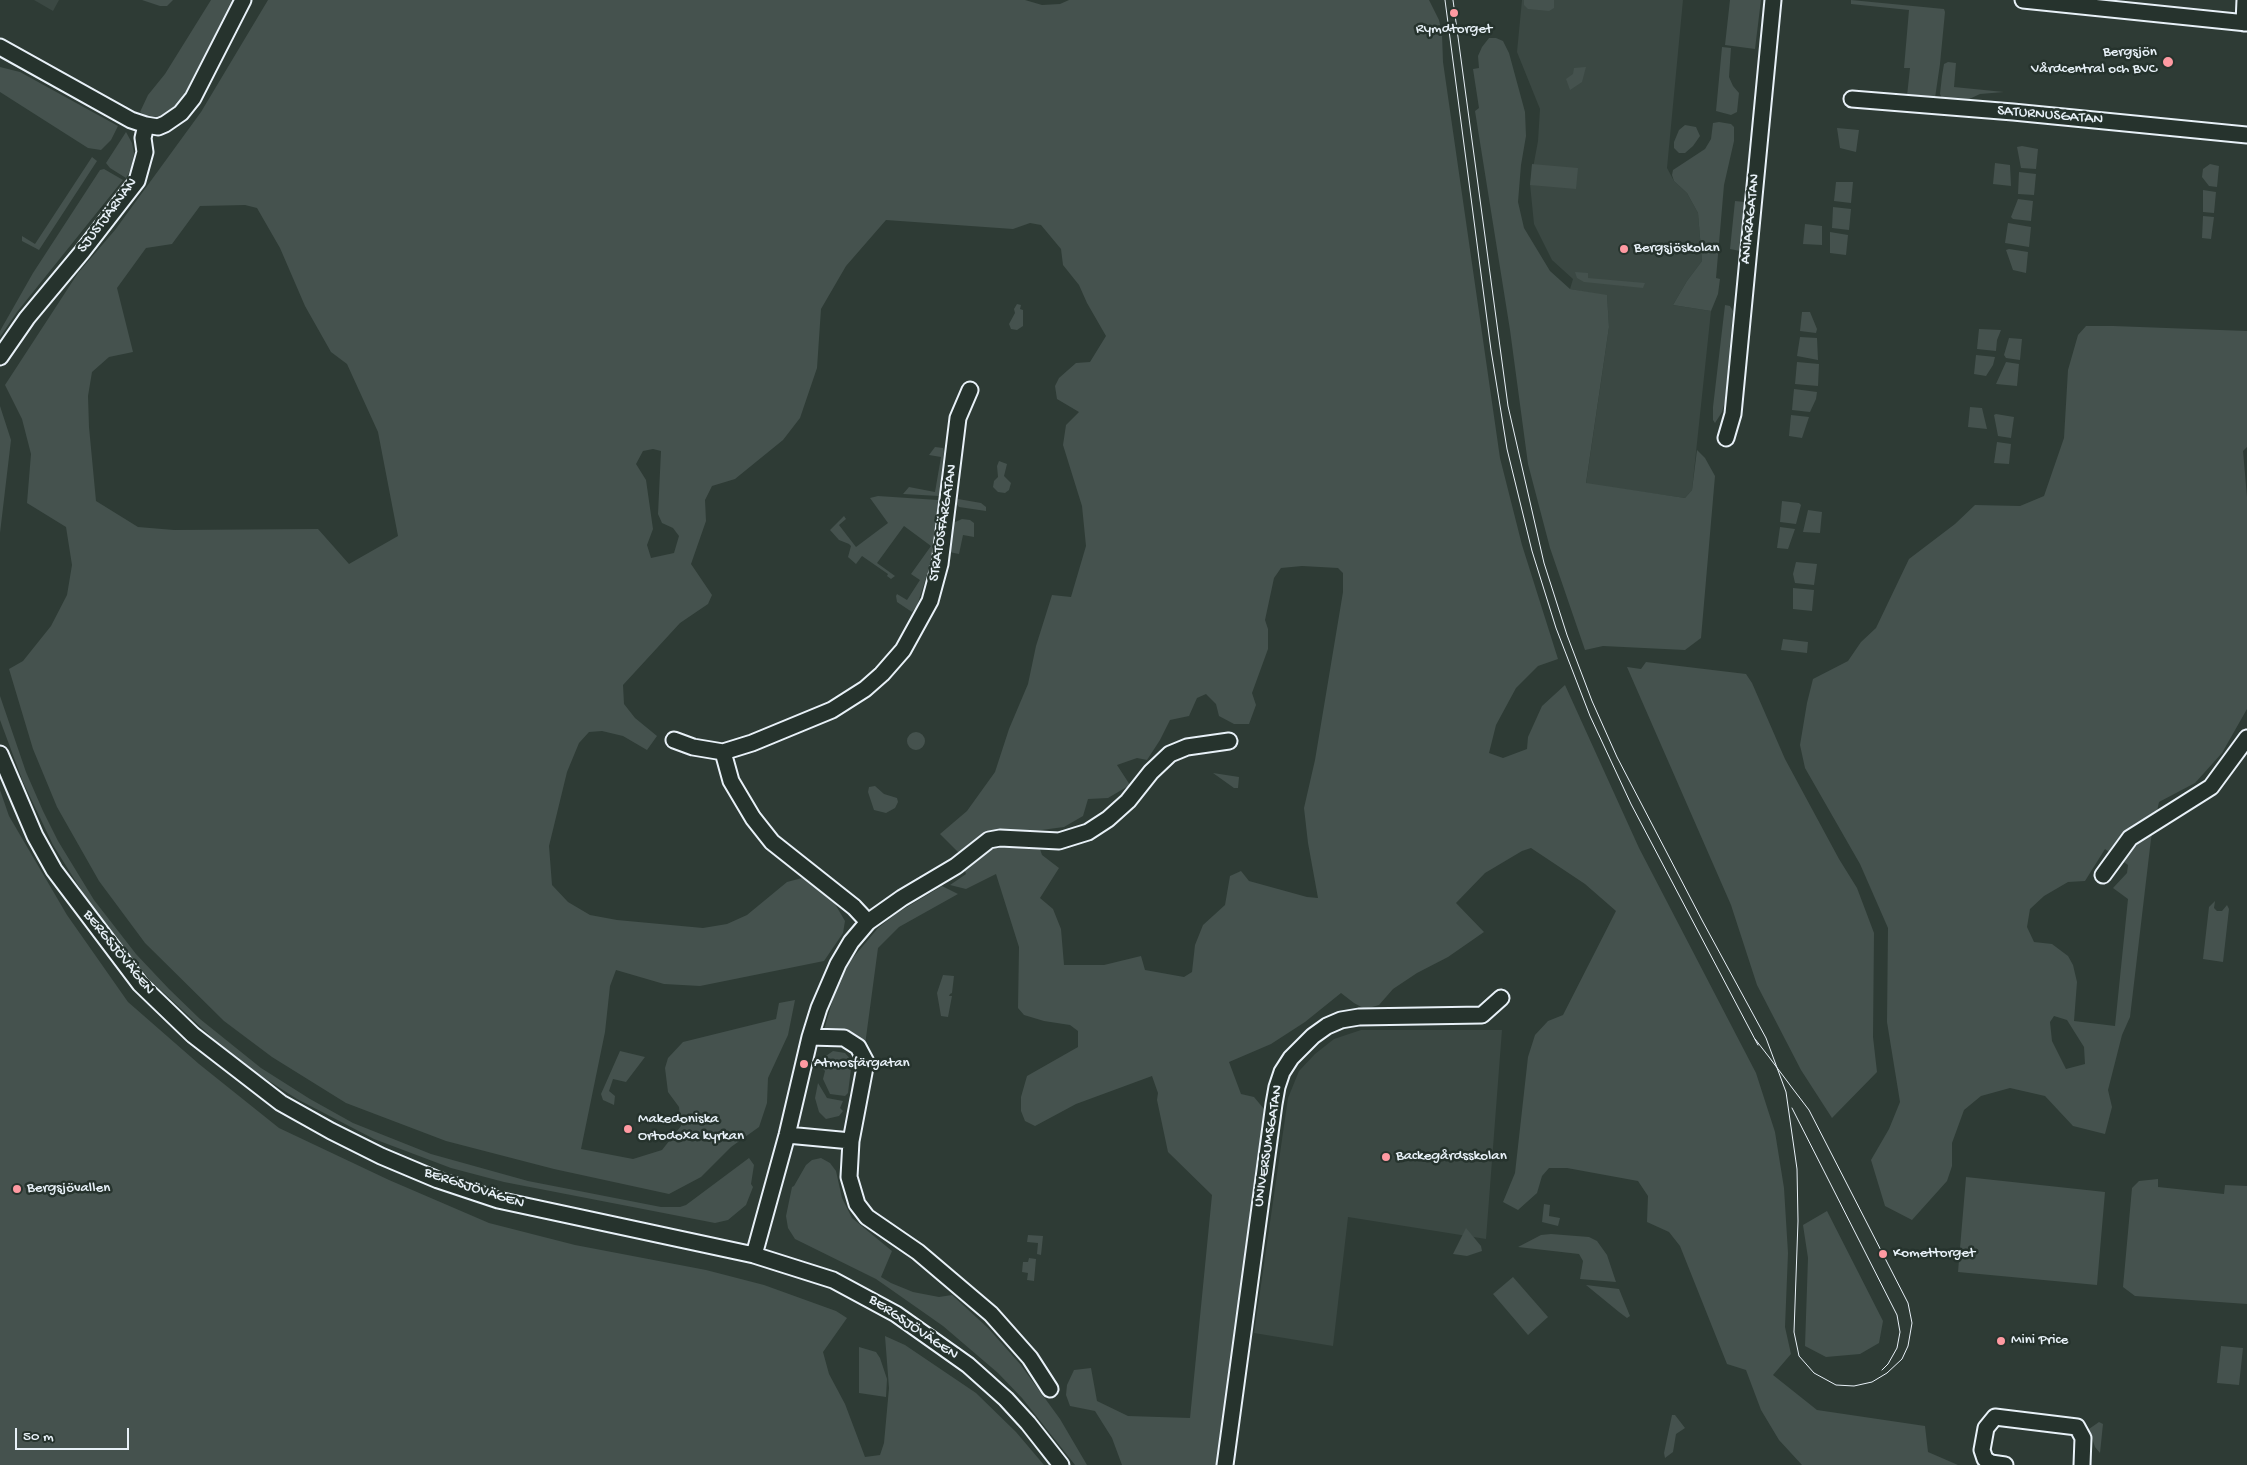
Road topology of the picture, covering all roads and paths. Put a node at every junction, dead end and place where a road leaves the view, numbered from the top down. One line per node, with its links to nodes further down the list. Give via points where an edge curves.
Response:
1 (243, 0): 8 (street, via 193,98 181,113 164,124)
2 (1773, 0): 12 (street, ANIARAGATAN, via 1733,414)
3 (2022, 0): 5 (street)
4 (2245, 0): 5 (street)
5 (2246, 23)
6 (0, 47): 8 (street, via 131,120)
7 (1852, 99): 9 (street, SATURNUSGATAN)
8 (146, 125): 10 (street, SJUSTJÄRNAN, via 143,138 145,152 137,181 27,318)
9 (2247, 135)
10 (0, 357)
11 (970, 390): 16 (street, STRATOSFÄRGATAN, via 958,418 940,564 930,601 903,650 865,690 832,710)
12 (1726, 438)
13 (2247, 738): 18 (street, via 2211,787 2130,838)
14 (674, 740): 16 (street, STRATOSFÄRGATAN, via 692,747)
15 (1229, 741): 19 (street, via 1187,747 1170,754 1128,801 1108,820 1088,832 1059,841 989,840 956,866)
16 (723, 752): 19 (street, via 731,781 772,842 854,907)
17 (0, 754): 24 (street, BERGSJÖVÄGEN, via 35,836 54,870 140,984 193,1035 281,1103 381,1156 498,1200)
18 (2103, 875)
19 (868, 922): 21 (street, via 838,964)
20 (1501, 998): 27 (street, UNIVERSUMSGATAN, via 1482,1015 1341,1020 1313,1036 1282,1072 1274,1104)
21 (810, 1037): 22 (street); 23 (street, via 844,1038 858,1047 866,1062)
22 (787, 1135): 23 (street); 24 (street)
23 (851, 1141): 25 (street, via 849,1177 857,1204 867,1217 918,1252 991,1314 1030,1358)
24 (754, 1255): 26 (street, BERGSJÖVÄGEN, via 833,1280 896,1314 968,1365 1006,1399)
25 (1050, 1389)
26 (1060, 1465)
27 (1225, 1465)
28 (2005, 1465): 29 (street, via 1991,1463 1982,1450 1986,1428 1995,1417 2077,1427 2083,1438)
29 (2082, 1465)

